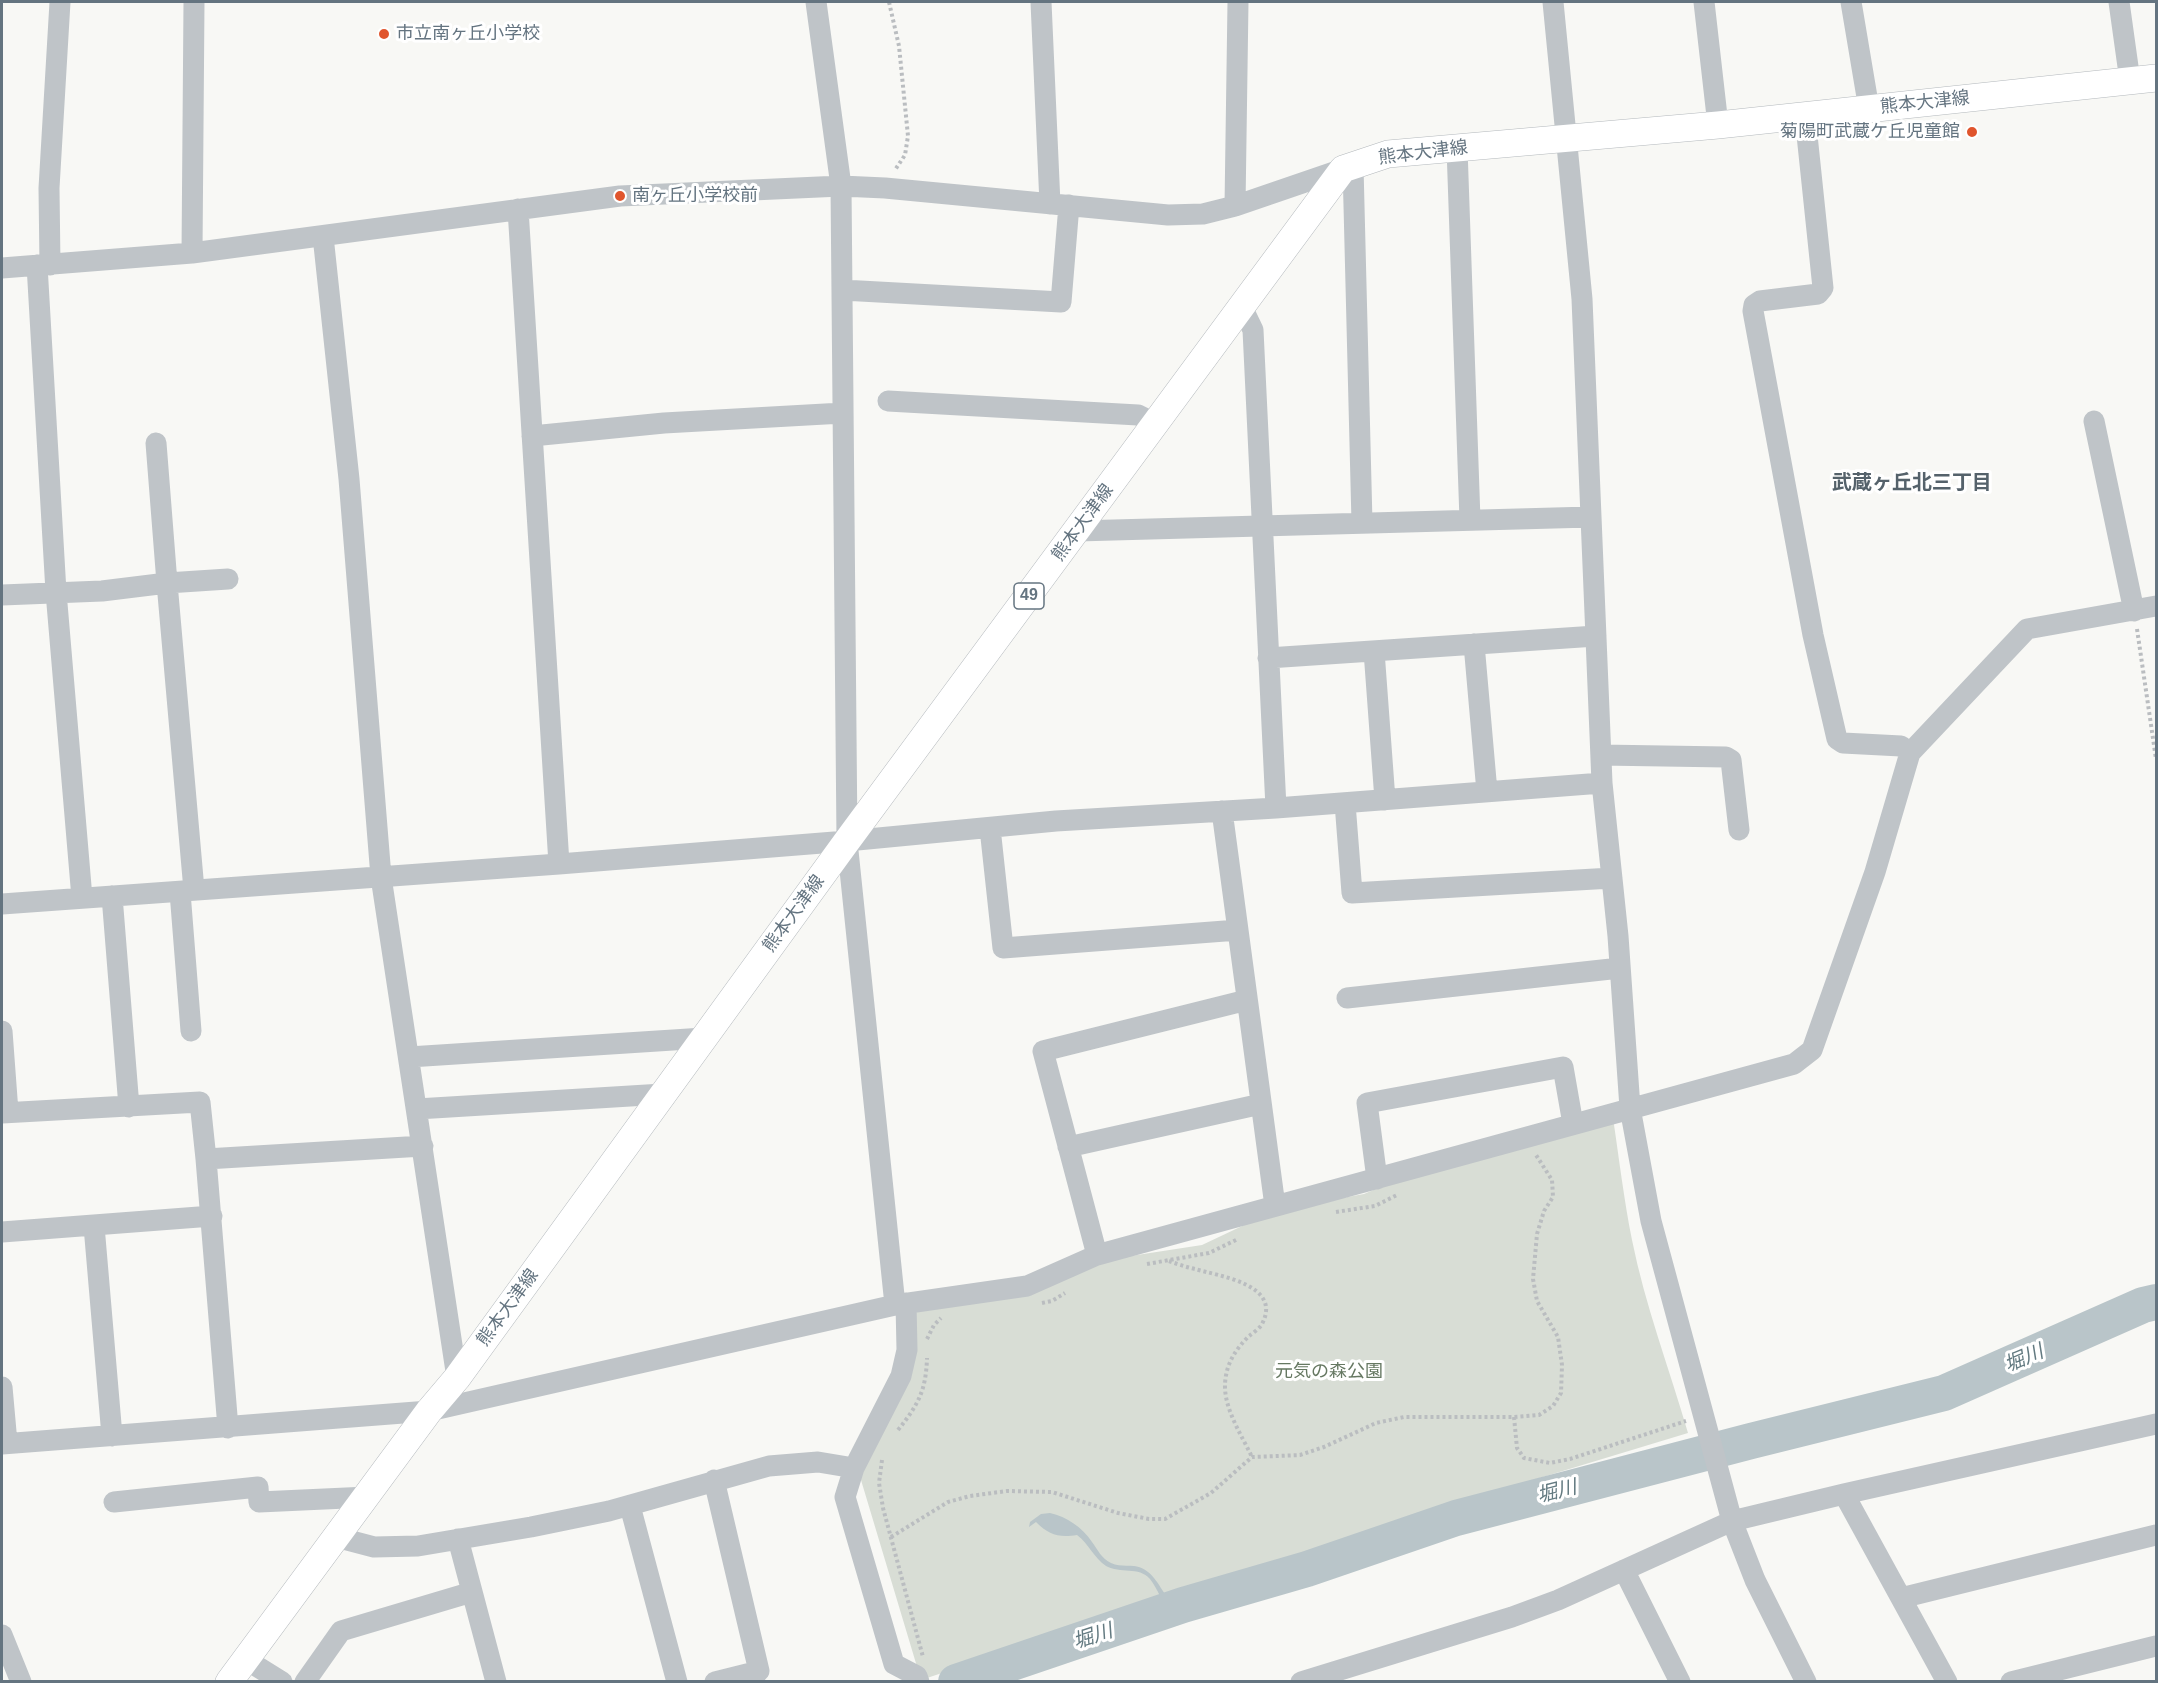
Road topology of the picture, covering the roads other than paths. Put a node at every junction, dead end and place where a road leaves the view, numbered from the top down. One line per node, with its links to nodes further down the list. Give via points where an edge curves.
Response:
1 (60, 2): 23 (street)
2 (194, 2): 22 (street)
3 (816, 2): 17 (street)
4 (1041, 2): 18 (street)
5 (1238, 2): 19 (street)
6 (1553, 2): 14 (street)
7 (1704, 2): 13 (street)
8 (1851, 2): 11 (street)
9 (2119, 2): 10 (street)
10 (2143, 80): 11 (main road, 熊本大津線)
11 (1869, 109): 12 (main road, 熊本大津線)
12 (1805, 116): 13 (main road, 熊本大津線); 48 (street, via 1823,288 1818,294 1760,301 1754,305 1754,311 1837,740 1901,746)
13 (1718, 125): 14 (main road, 熊本大津線)
14 (1565, 139): 15 (main road, 熊本大津線); 33 (street, via 1582,299)
15 (1457, 148): 16 (main road, 熊本大津線, via 1388,154); 34 (street)
16 (1348, 168): 19 (street); 26 (main road, 熊本大津線 / 49); 35 (street)
17 (841, 186): 18 (street); 20 (street, via 620,196); 25 (street)
18 (1059, 204): 19 (street, via 1168,215 1203,214); 25 (street, via 1061,302)
19 (1235, 206)
20 (518, 209): 21 (street); 31 (street)
21 (323, 237): 22 (street); 60 (street, via 349,478)
22 (192, 253): 23 (street)
23 (44, 265): 24 (street); 40 (street)
24 (2, 268)
25 (842, 291): 28 (street)
26 (1242, 307): 30 (main road, 熊本大津線 / 49); 36 (street, via 1253,330)
27 (888, 401): 30 (street, via 1138,415)
28 (843, 413): 31 (street, via 664,423); 58 (street)
29 (2094, 421): 43 (street)
30 (1156, 424): 37 (main road, 熊本大津線 / 49)
31 (531, 436): 59 (street)
32 (156, 443): 39 (street)
33 (1591, 517): 34 (street); 44 (street)
34 (1470, 520): 35 (street)
35 (1362, 523): 36 (street)
36 (1261, 526): 37 (street); 47 (street)
37 (1077, 531): 58 (main road, 熊本大津線 / 49)
38 (228, 579): 39 (street)
39 (167, 583): 40 (street); 62 (street)
40 (56, 592): 41 (street); 64 (street)
41 (2, 595)
42 (2157, 606): 43 (street)
43 (2134, 611): 48 (street, via 2028,629)
44 (1596, 636): 45 (street); 49 (street)
45 (1474, 644): 46 (street); 51 (street)
46 (1374, 651): 47 (street); 52 (street)
47 (1268, 658): 54 (street)
48 (1910, 753): 78 (street, via 1875,872 1812,1050 1794,1065)
49 (1601, 755): 50 (street); 57 (street, via 1726,757 1731,760)
50 (1602, 783): 51 (street); 61 (street)
51 (1487, 792): 52 (street)
52 (1384, 800): 53 (street)
53 (1345, 803): 54 (street); 61 (street, via 1352,893)
54 (1276, 808): 55 (street)
55 (1222, 812): 56 (street); 66 (street)
56 (990, 828): 58 (street); 66 (street, via 1003,948)
57 (1738, 830)
58 (847, 841): 59 (street); 72 (main road, 熊本大津線 / 49); 90 (street)
59 (559, 864): 60 (street)
60 (381, 877): 62 (street); 73 (street)
61 (1612, 878): 67 (street)
62 (187, 891): 63 (street); 71 (street)
63 (112, 896): 64 (street); 76 (street)
64 (82, 898): 65 (street)
65 (2, 904)
66 (1238, 930): 69 (street)
67 (1620, 968): 68 (street); 78 (street)
68 (1347, 998)
69 (1247, 1000): 75 (street); 82 (street, via 1043,1051)
70 (2, 1031): 79 (street)
71 (191, 1031)
72 (704, 1038): 73 (street); 74 (main road, 熊本大津線 / 49)
73 (409, 1057): 77 (street)
74 (663, 1094): 77 (street); 91 (main road, 熊本大津線 / 49)
75 (1261, 1104): 82 (street); 85 (street)
76 (129, 1107): 79 (street); 83 (street, via 200,1102)
77 (417, 1108): 81 (street)
78 (1630, 1108): 80 (street); 104 (street, via 1651,1221)
79 (5, 1112)
80 (1573, 1124): 84 (street); 84 (street, via 1563,1067 1367,1103)
81 (423, 1146): 83 (street); 91 (street)
82 (1068, 1148): 89 (street)
83 (206, 1159): 86 (street)
84 (1377, 1179): 85 (street)
85 (1275, 1206): 89 (street)
86 (212, 1216): 87 (street); 95 (street)
87 (94, 1226): 88 (street); 96 (street)
88 (2, 1232)
89 (1097, 1255): 90 (street, via 1027,1286)
90 (901, 1304): 93 (street); 98 (street, via 907,1350 901,1376)
91 (457, 1378): 93 (main road, 熊本大津線 / 49)
92 (2, 1387): 97 (street)
93 (429, 1411): 95 (street); 101 (main road, 熊本大津線 / 49)
94 (2157, 1424): 100 (street)
95 (228, 1428): 96 (street)
96 (112, 1436): 97 (street)
97 (4, 1444)
98 (854, 1468): 99 (street, via 818,1462 769,1466); 115 (street, via 845,1497 894,1664)
99 (714, 1480): 103 (street); 122 (street, via 759,1671)
100 (1844, 1494): 104 (street); 110 (street)
101 (368, 1497): 102 (street, via 259,1502 258,1487); 106 (main road, 熊本大津線 / 49)
102 (114, 1502)
103 (630, 1506): 107 (street); 121 (street)
104 (1732, 1521): 108 (street); 125 (street, via 1755,1581)
105 (2157, 1535): 110 (street)
106 (336, 1537): 107 (street, via 374,1547 418,1546); 113 (main road, 熊本大津線 / 49)
107 (458, 1539): 109 (street)
108 (1624, 1570): 114 (street, via 1512,1617); 124 (street)
109 (472, 1592): 116 (street); 120 (street, via 341,1631)
110 (1901, 1598): 126 (street)
111 (2, 1635): 117 (street)
112 (2157, 1647): 127 (street)
113 (245, 1659): 118 (main road, 熊本大津線 / 49); 119 (street)
114 (1340, 1676): 123 (street)
115 (918, 1679)
116 (494, 1681)
117 (21, 1682)
118 (229, 1682)
119 (282, 1682)
120 (305, 1682)
121 (677, 1682)
122 (715, 1682)
123 (1301, 1682)
124 (1680, 1682)
125 (1806, 1682)
126 (1947, 1682)
127 (2011, 1682)

